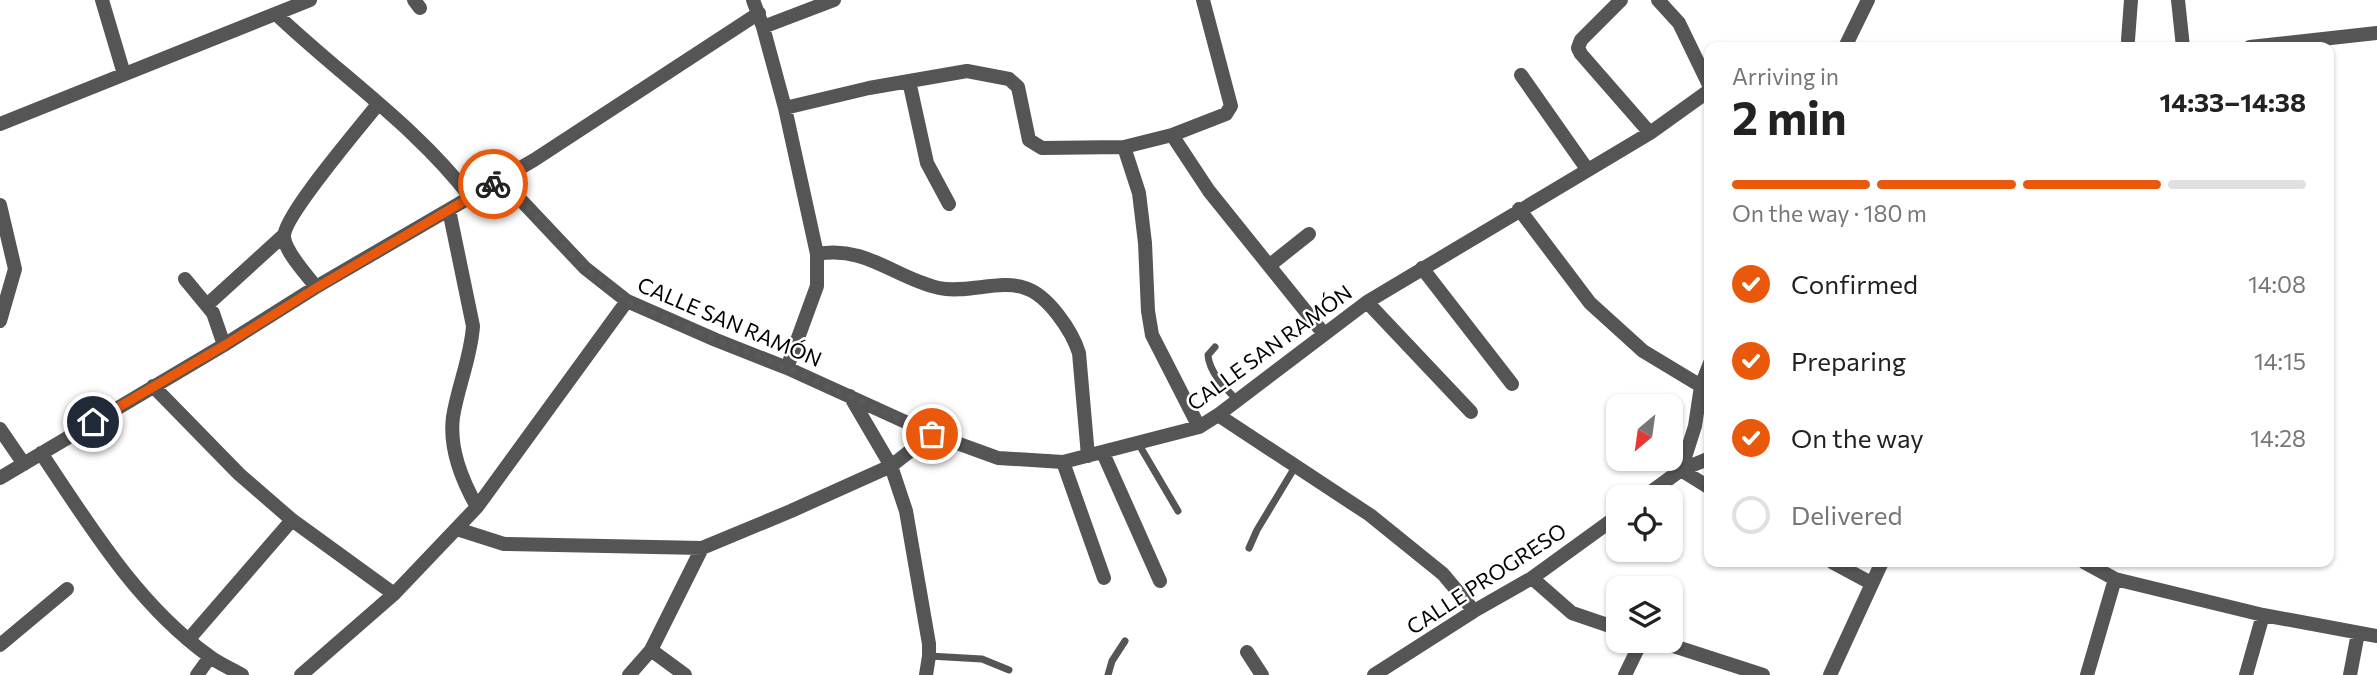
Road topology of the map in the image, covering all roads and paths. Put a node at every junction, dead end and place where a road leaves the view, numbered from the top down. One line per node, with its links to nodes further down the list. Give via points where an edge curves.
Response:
1 (102, 0): 17 (street)
2 (310, 0): 11 (street)
3 (834, 0): 10 (street)
4 (1203, 0): 26 (street, via 1231,106 1226,114)
5 (1621, 0): 25 (street, via 1578,48)
6 (1658, 0): 19 (street, via 1679,23)
7 (1868, 0): 14 (street)
8 (2131, 0): 13 (street)
9 (2178, 0): 15 (street)
10 (758, 13): 23 (street); 29 (street)
11 (276, 14): 17 (street); 22 (street)
12 (2377, 33): 16 (street)
13 (2128, 40)
14 (1844, 42)
15 (2182, 42)
16 (2295, 42)
17 (124, 74): 24 (street)
18 (1521, 75): 28 (street)
19 (1704, 76)
20 (909, 81): 23 (street); 27 (street, via 967,71 1009,79 1018,87 1029,140 1042,148); 31 (street, via 927,163)
21 (1704, 93): 25 (street, CALLE SAN RAMÓN)
22 (378, 104): 30 (street, via 447,167); 36 (street, via 318,178)
23 (785, 108): 37 (street)
24 (0, 124)
25 (1650, 133): 28 (street, CALLE SAN RAMÓN)
26 (1172, 135): 27 (street); 38 (street, via 1209,191)
27 (1124, 147): 58 (street, via 1139,193 1152,335)
28 (1587, 169): 33 (street, CALLE SAN RAMÓN)
29 (501, 179): 30 (street); 42 (street, CALLE SAN RAMÓN, via 585,268)
30 (471, 198): 34 (street)
31 (949, 204)
32 (0, 205): 45 (street, via 15,268)
33 (1519, 209): 39 (street, CALLE SAN RAMÓN); 53 (street, via 1590,303 1643,351)
34 (449, 211): 41 (street); 77 (street, via 473,326 452,439)
35 (1309, 233): 38 (street)
36 (284, 234): 41 (street, via 286,247); 44 (street)
37 (817, 254): 49 (street, via 817,286); 64 (street, via 847,251 941,289 1025,287 1039,296 1076,342)
38 (1270, 265): 46 (street)
39 (1422, 268): 43 (street, CALLE SAN RAMÓN); 51 (street)
40 (184, 279): 44 (street)
41 (316, 288): 47 (street)
42 (627, 301): 49 (street, CALLE SAN RAMÓN); 77 (street)
43 (1367, 302): 46 (street, CALLE SAN RAMÓN); 56 (street)
44 (207, 305): 47 (street)
45 (0, 321)
46 (1324, 334): 55 (street, CALLE SAN RAMÓN)
47 (225, 345): 52 (street)
48 (1215, 346): 55 (lane, via 1209,361)
49 (787, 368): 54 (street, CALLE SAN RAMÓN)
50 (1704, 378): 53 (street)
51 (1511, 384)
52 (153, 386): 62 (street); 79 (street, via 239,474)
53 (1701, 386): 66 (street)
54 (850, 396): 60 (street, CALLE SAN RAMÓN); 69 (street)
55 (1237, 401): 57 (street, CALLE SAN RAMÓN)
56 (1471, 412)
57 (1218, 415): 58 (street, CALLE SAN RAMÓN); 70 (street)
58 (1199, 427): 61 (street, CALLE SAN RAMÓN)
59 (0, 429): 68 (street)
60 (932, 434): 67 (street, CALLE SAN RAMÓN, via 998,458); 69 (street)
61 (1138, 443): 63 (street, CALLE SAN RAMÓN); 78 (lane)
62 (41, 453): 68 (street); 99 (street, via 105,548 164,619)
63 (1103, 453): 64 (street, CALLE SAN RAMÓN); 90 (street)
64 (1088, 456): 67 (street, CALLE SAN RAMÓN)
65 (1704, 460): 71 (street)
66 (1684, 461)
67 (1063, 462): 87 (street)
68 (24, 464): 74 (street)
69 (891, 466): 82 (street); 106 (street, via 906,511)
70 (1295, 467): 83 (lane); 94 (street, via 1370,516 1443,574)
71 (1684, 469)
72 (1680, 471): 76 (street)
73 (1683, 471): 75 (street)
74 (0, 478)
75 (1704, 484)
76 (1660, 485)
77 (477, 507): 81 (street)
78 (1178, 511)
79 (292, 520): 93 (street); 99 (street)
80 (1606, 524): 88 (street, CALLE PROGRESO)
81 (457, 529): 82 (street, via 504,544); 93 (street)
82 (702, 548): 103 (street)
83 (1249, 548)
84 (1841, 567): 91 (street)
85 (1879, 567): 91 (street)
86 (2093, 567): 89 (street)
87 (1104, 578)
88 (1532, 578): 94 (street, CALLE PROGRESO); 96 (street, via 1572,613)
89 (2115, 579): 95 (street); 121 (street)
90 (1160, 581)
91 (1871, 583): 120 (street)
92 (67, 589): 101 (street)
93 (394, 594): 111 (street)
94 (1474, 611): 117 (street, CALLE PROGRESO)
95 (2263, 615): 97 (street); 122 (street)
96 (1606, 625)
97 (2358, 633): 98 (street); 123 (street)
98 (2377, 636)
99 (189, 639): 107 (street)
100 (1125, 641): 115 (lane)
101 (0, 645)
102 (1683, 649): 119 (street)
103 (651, 650): 112 (street); 113 (street)
104 (1247, 652): 116 (street)
105 (1636, 653): 118 (street)
106 (929, 656): 108 (lane, via 982,659); 114 (street)
107 (210, 657): 109 (street); 110 (street)
108 (1009, 670)
109 (197, 675)
110 (242, 675)
111 (300, 675)
112 (629, 675)
113 (685, 675)
114 (926, 675)
115 (1108, 675)
116 (1262, 675)
117 (1374, 675)
118 (1625, 675)
119 (1763, 675)
120 (1830, 675)
121 (2087, 675)
122 (2246, 675)
123 (2350, 675)

